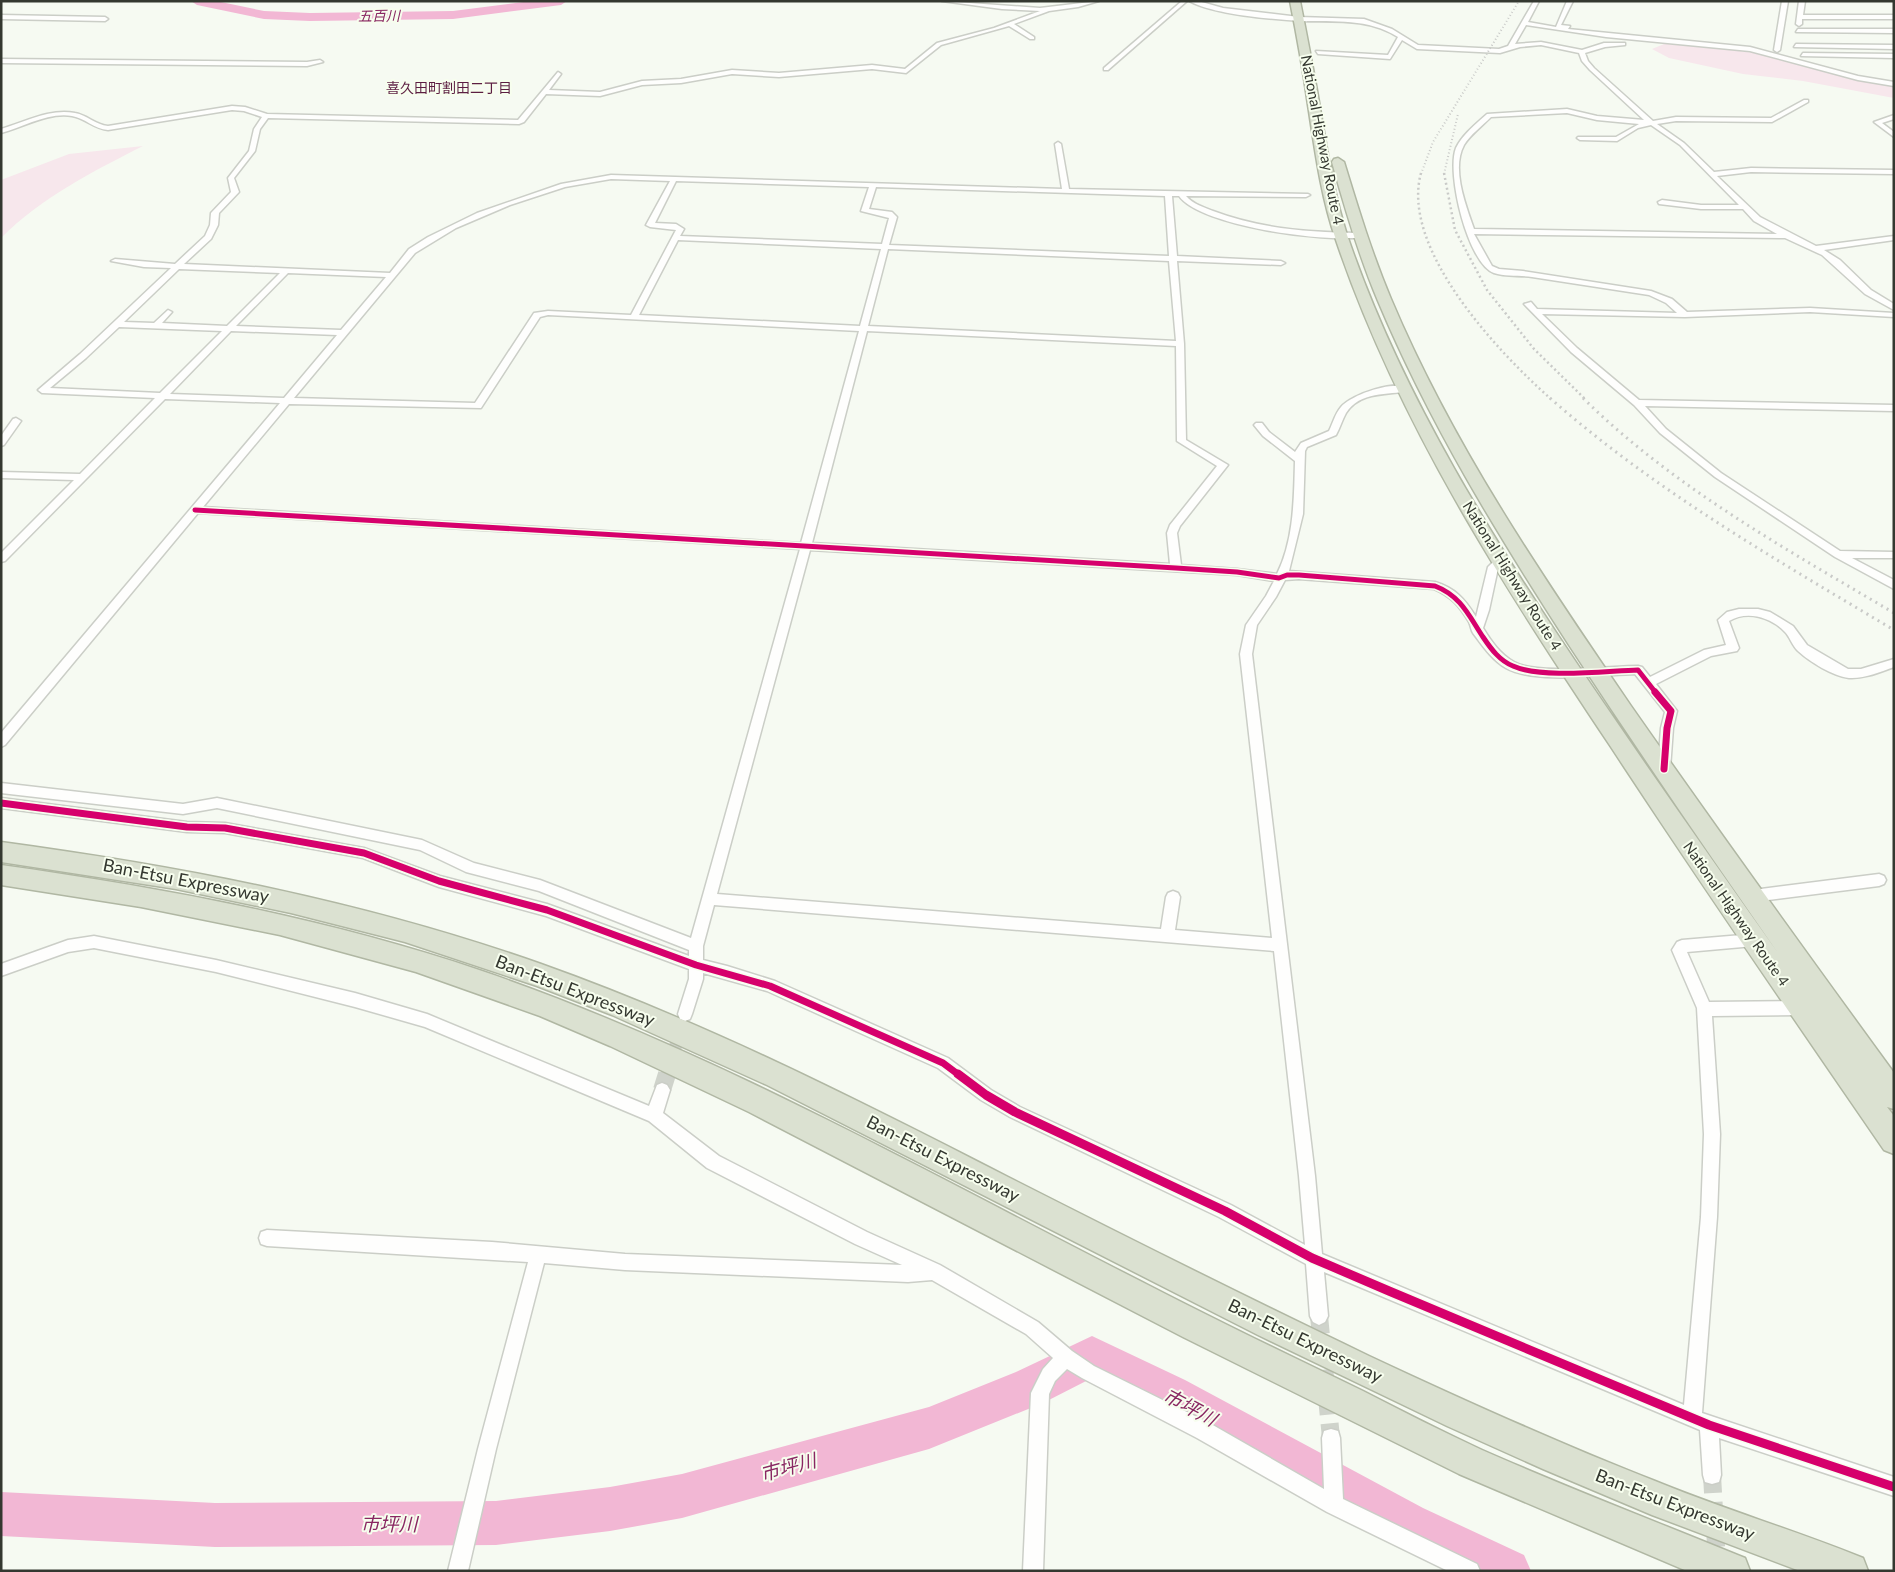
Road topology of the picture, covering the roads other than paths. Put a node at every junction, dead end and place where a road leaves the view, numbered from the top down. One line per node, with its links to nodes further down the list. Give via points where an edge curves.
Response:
1 (944, 1): 10 (street)
2 (1098, 1): 10 (street)
3 (1185, 1): 35 (street)
4 (1191, 1): 11 (street, via 1223,10)
5 (1307, 1): 11 (highway, National Highway Route 4)
6 (1537, 1): 16 (street)
7 (1570, 1): 18 (street)
8 (1785, 1): 27 (street)
9 (1802, 1): 13 (street)
10 (1046, 11): 17 (street)
11 (1301, 13): 22 (street, via 1364,20 1390,30); 28 (highway, National Highway Route 4); 59 (highway, National Highway Route 4, via 1322,157)
12 (1, 17): 15 (street)
13 (1800, 17): 14 (street); 19 (street)
14 (1894, 17)
15 (105, 19)
16 (1524, 23): 18 (street); 24 (street)
17 (1010, 24): 21 (street); 39 (street, via 939,44 906,71 872,66 779,74 732,72 681,81 642,82 610,92)
18 (1557, 27): 23 (street, via 1603,36); 27 (street, via 1700,38)
19 (1798, 31): 20 (street); 25 (street)
20 (1894, 31)
21 (1032, 38)
22 (1400, 38): 24 (street, via 1422,47 1500,51); 28 (street, via 1390,57)
23 (1656, 39): 29 (street, via 1654,44 1611,44); 38 (street, via 1752,49 1862,79)
24 (1511, 46): 29 (street, via 1544,43)
25 (1796, 46): 26 (street); 30 (street)
26 (1894, 47)
27 (1777, 50): 30 (street)
28 (1318, 52): 59 (highway, National Highway Route 4)
29 (1582, 52): 43 (street, via 1585,62)
30 (1795, 53): 31 (street)
31 (1803, 55): 32 (street); 37 (street)
32 (1894, 56)
33 (1, 61): 34 (street)
34 (320, 62)
35 (1106, 69)
36 (558, 74): 39 (street)
37 (1894, 79)
38 (1894, 84)
39 (545, 92): 41 (street, via 522,122)
40 (1806, 102): 43 (street, via 1772,120 1688,118)
41 (266, 116): 44 (street, via 232,108 98,128 82,116 64,113); 68 (street, via 256,129 252,151 231,178 235,192 215,213 212,232)
42 (1894, 117): 45 (street, via 1877,122)
43 (1652, 123): 46 (street, via 1632,128 1617,139); 49 (street, via 1682,144); 58 (street, via 1597,118 1567,111 1489,115 1460,146 1457,170)
44 (1, 131)
45 (1894, 135)
46 (1580, 138)
47 (1058, 144): 52 (street)
48 (1894, 172): 49 (street, via 1751,170)
49 (1712, 174): 57 (street)
50 (674, 180): 51 (street); 61 (street, via 650,225 678,227); 70 (street, via 599,178 504,205 430,239 412,251)
51 (873, 185): 52 (street); 63 (street, via 865,211 893,217)
52 (1066, 190): 53 (street)
53 (1168, 194): 54 (street); 65 (street)
54 (1180, 194): 55 (street); 59 (street, via 1195,206 1236,222 1281,231)
55 (1306, 195)
56 (1662, 202): 57 (street, via 1701,207)
57 (1744, 207): 60 (street, via 1770,228)
58 (1471, 232): 60 (street); 75 (street, via 1489,267 1497,271 1651,293 1669,301)
59 (1350, 235): 84 (highway, National Highway Route 4, via 1365,299); 107 (highway, National Highway Route 4, via 1432,404 1521,557)
60 (1787, 236): 64 (street)
61 (676, 238): 63 (street); 77 (street)
62 (1894, 238): 64 (street)
63 (885, 247): 65 (street); 81 (street)
64 (1814, 249): 72 (street, via 1837,262 1868,292)
65 (1174, 259): 67 (street); 83 (street)
66 (115, 261): 68 (street)
67 (1281, 263)
68 (176, 266): 69 (street); 78 (street)
69 (286, 271): 70 (street); 80 (street)
70 (393, 274): 82 (street)
71 (1528, 304): 73 (street)
72 (1894, 308)
73 (1537, 311): 75 (street); 87 (street, via 1574,350)
74 (168, 312): 79 (street)
75 (1685, 315): 76 (street, via 1810,310)
76 (1894, 315)
77 (634, 317): 81 (street); 86 (street, via 537,315 478,406)
78 (115, 324): 79 (street); 85 (street, via 42,390)
79 (157, 324): 80 (street)
80 (228, 328): 82 (street); 85 (street)
81 (863, 328): 83 (street); 96 (street)
82 (344, 333): 86 (street)
83 (1180, 344): 101 (street, via 1182,442 1223,465 1175,525 1172,533)
84 (1406, 389): 92 (street, via 1382,390 1350,404 1344,409 1333,433 1304,446); 100 (highway, National Highway Route 4)
85 (161, 395): 86 (street); 94 (street)
86 (288, 400): 95 (street)
87 (1637, 403): 88 (street); 97 (street, via 1663,431 1718,475)
88 (1894, 408)
89 (16, 422): 91 (street)
90 (1259, 425): 92 (street)
91 (1, 442)
92 (1299, 460): 102 (street, via 1298,514 1286,566)
93 (1, 475): 94 (street)
94 (81, 477): 99 (street)
95 (195, 510): 96 (street); 109 (street)
96 (805, 546): 101 (street); 118 (street)
97 (1838, 554): 98 (street); 103 (street)
98 (1894, 555)
99 (1, 559)
100 (1501, 560): 104 (street, via 1493,567); 106 (highway, National Highway Route 4)
101 (1176, 568): 102 (street)
102 (1279, 578): 104 (street, via 1287,574 1441,587 1456,595); 121 (street, via 1271,597 1252,625 1246,654)
103 (1894, 585)
104 (1477, 630): 106 (street, via 1494,652 1511,666 1528,670)
105 (1894, 663): 108 (street, via 1861,672 1843,672 1804,650 1788,628 1771,616 1741,612 1723,620 1733,648 1708,653)
106 (1571, 671): 107 (street); 120 (highway, National Highway Route 4)
107 (1597, 671): 108 (street, via 1638,670); 110 (highway, National Highway Route 4)
108 (1649, 683): 110 (street, via 1671,711)
109 (1, 742)
110 (1664, 769): 116 (highway, National Highway Route 4)
111 (1, 788): 122 (street, via 183,809 210,802 422,845 470,868 540,886)
112 (1, 803): 123 (street, via 186,827 225,828 364,853 439,881 547,910)
113 (1, 852): 148 (highway, Ban-Etsu Expressway, via 96,864 314,907 465,949 556,982 693,1038 860,1117 1287,1333 1468,1419 1636,1492)
114 (1, 875): 147 (highway, Ban-Etsu Expressway, via 191,905 297,928 384,952 548,1008 682,1066 842,1143 1103,1279 1467,1460)
115 (1879, 880): 116 (street)
116 (1753, 896): 129 (highway, National Highway Route 4)
117 (1174, 897): 119 (street)
118 (710, 899): 119 (street); 122 (street)
119 (1166, 936): 121 (street)
120 (1754, 940): 125 (street, via 1682,946 1682,959); 126 (highway, National Highway Route 4)
121 (1280, 945): 134 (street, via 1307,1176)
122 (696, 946): 123 (street)
123 (696, 965): 127 (street, via 696,979); 134 (street, via 770,986 943,1063 1015,1112 1225,1211)
124 (1, 970): 130 (street, via 68,946 94,942 216,966 426,1021)
125 (1704, 1008): 126 (street); 138 (street, via 1712,1134 1709,1217)
126 (1802, 1008): 131 (highway, National Highway Route 4)
127 (685, 1014)
128 (662, 1090): 130 (street)
129 (1894, 1096)
130 (654, 1116): 135 (street, via 713,1162 861,1238)
131 (1894, 1140)
132 (267, 1238): 133 (street)
133 (538, 1255): 135 (street, via 625,1262 908,1274); 144 (street)
134 (1312, 1258): 136 (street); 138 (street)
135 (934, 1271): 137 (street, via 1032,1328)
136 (1319, 1316)
137 (1066, 1357): 143 (street); 145 (street, via 1044,1383 1040,1393)
138 (1692, 1418): 139 (street)
139 (1709, 1425): 141 (street); 142 (street)
140 (1331, 1438): 143 (street)
141 (1712, 1475)
142 (1894, 1487)
143 (1334, 1505): 146 (street)
144 (458, 1571)
145 (1033, 1571)
146 (1470, 1571)
147 (1732, 1571)
148 (1850, 1571)

